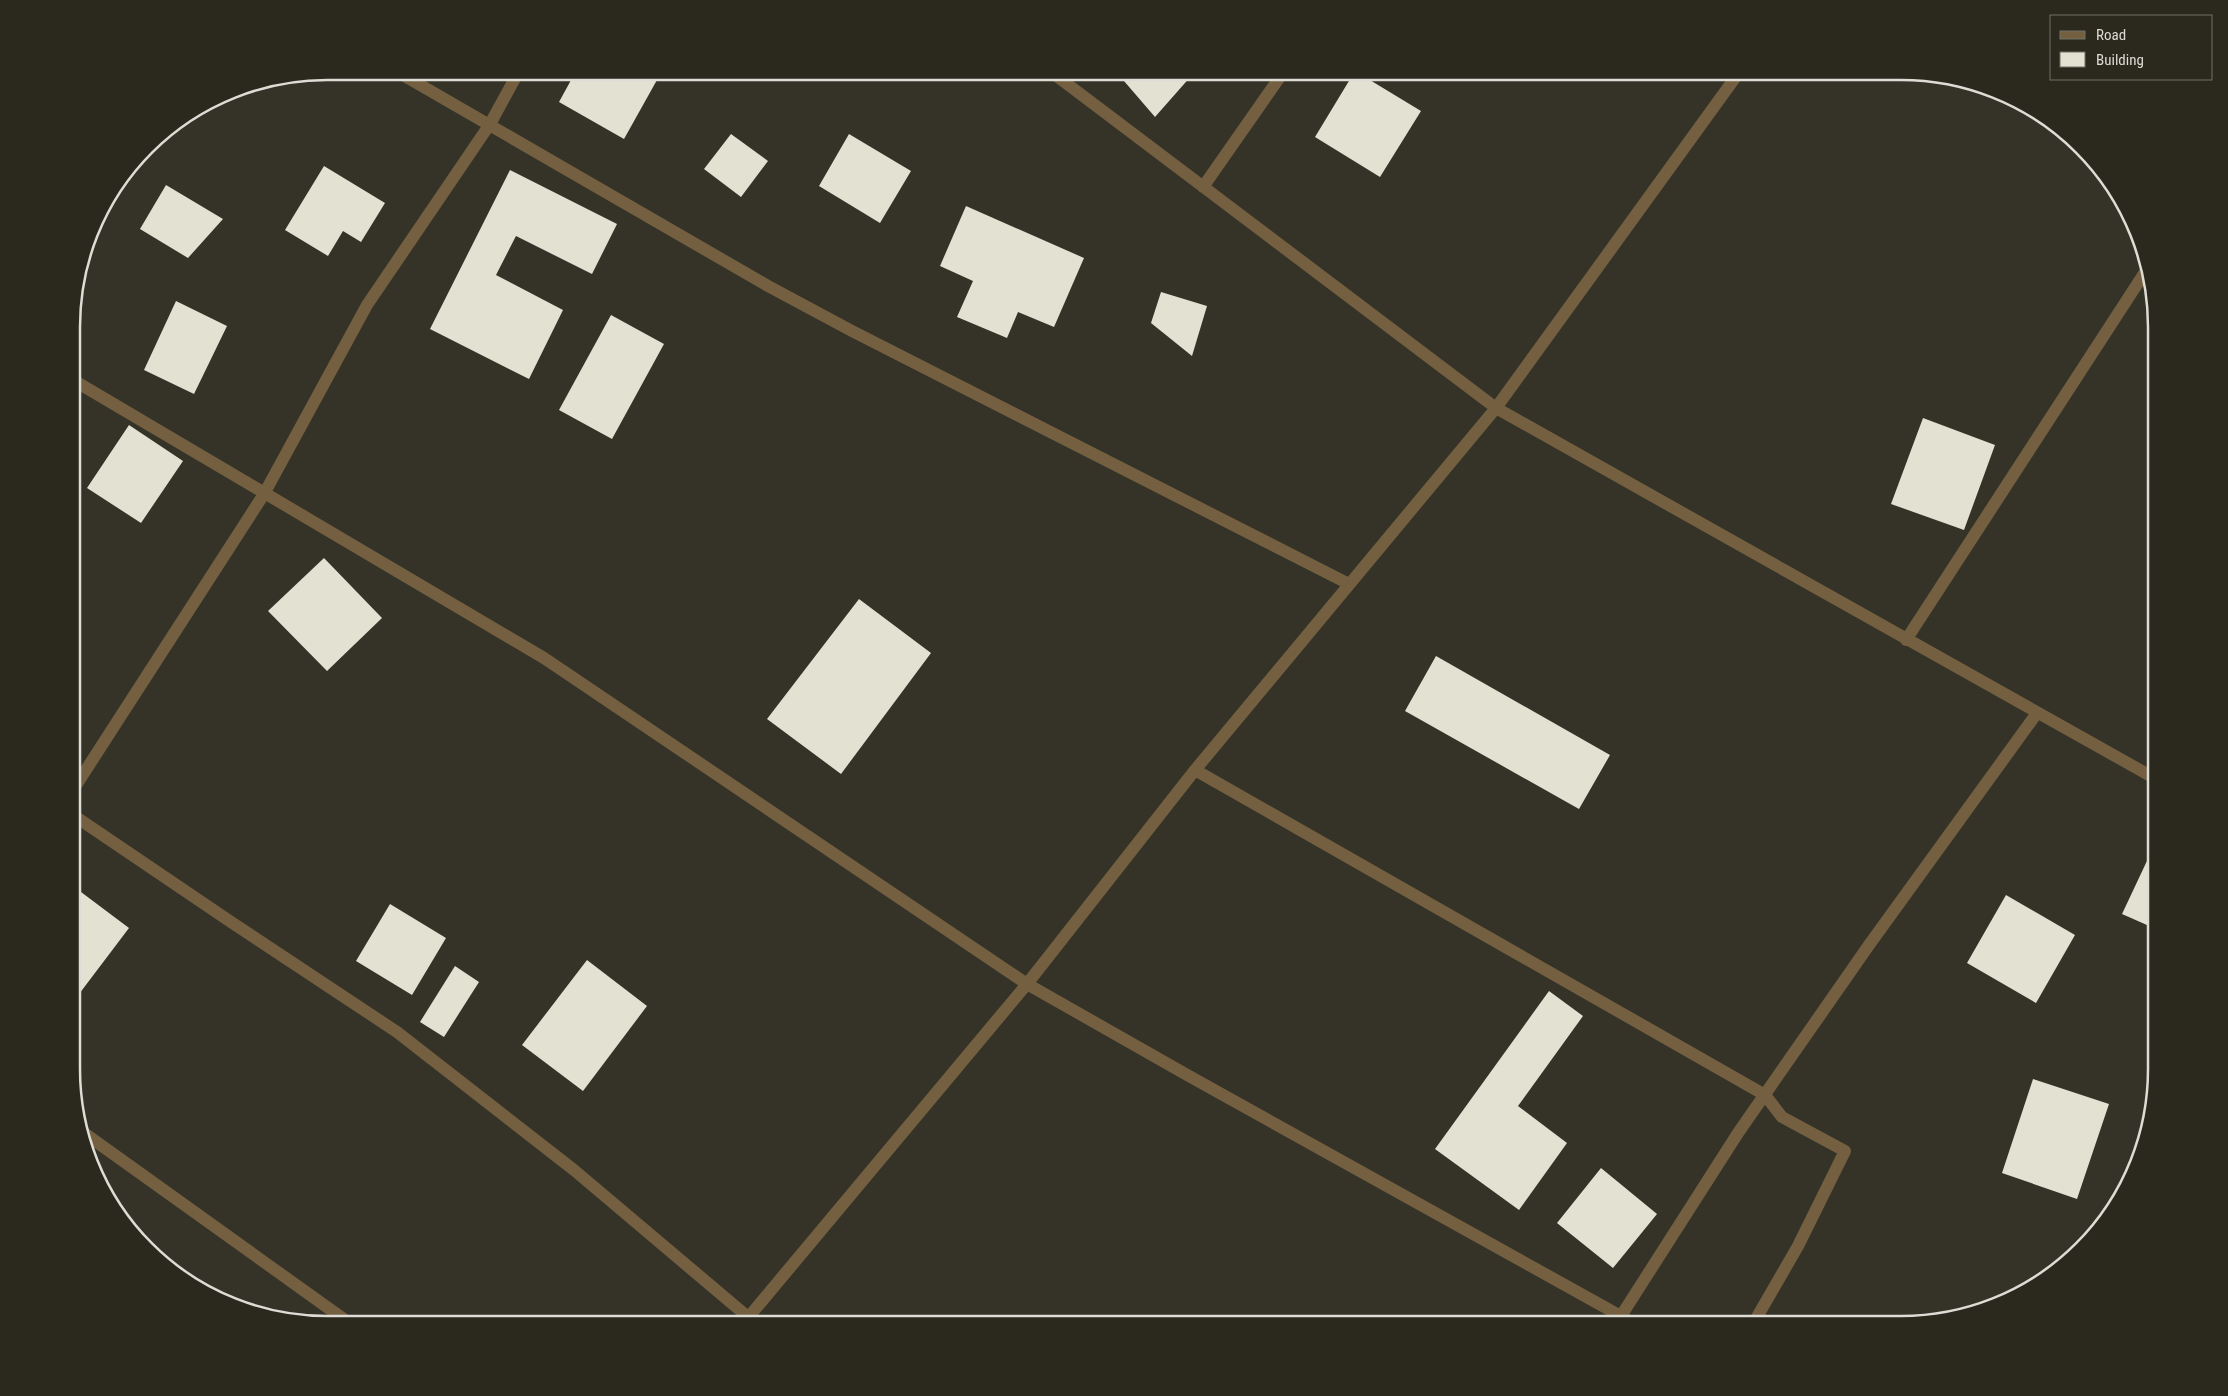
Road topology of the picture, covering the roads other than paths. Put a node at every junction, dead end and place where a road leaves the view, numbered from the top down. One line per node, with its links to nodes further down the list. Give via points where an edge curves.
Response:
1 (412, 80): 6 (street)
2 (514, 80): 6 (street)
3 (1062, 80): 7 (street)
4 (1278, 80): 7 (street)
5 (1733, 80): 10 (street)
6 (490, 124): 11 (street, via 367,305); 12 (street, via 768,286 852,331)
7 (1203, 187): 10 (street)
8 (2142, 276): 13 (street)
9 (80, 384): 11 (street)
10 (1496, 408): 12 (street); 13 (street)
11 (264, 494): 17 (street); 19 (street, via 544,658)
12 (1349, 584): 15 (street)
13 (1906, 640): 14 (street)
14 (2037, 713): 16 (street); 20 (street)
15 (1194, 770): 19 (street); 20 (street)
16 (2148, 775)
17 (80, 779)
18 (80, 820): 23 (street, via 397,1032 574,1170)
19 (1027, 984): 24 (street); 25 (street)
20 (1765, 1095): 25 (street); 26 (street, via 1782,1117 1845,1151 1798,1246)
21 (89, 1137): 22 (street)
22 (339, 1316)
23 (739, 1316)
24 (749, 1316)
25 (1621, 1316)
26 (1758, 1316)

